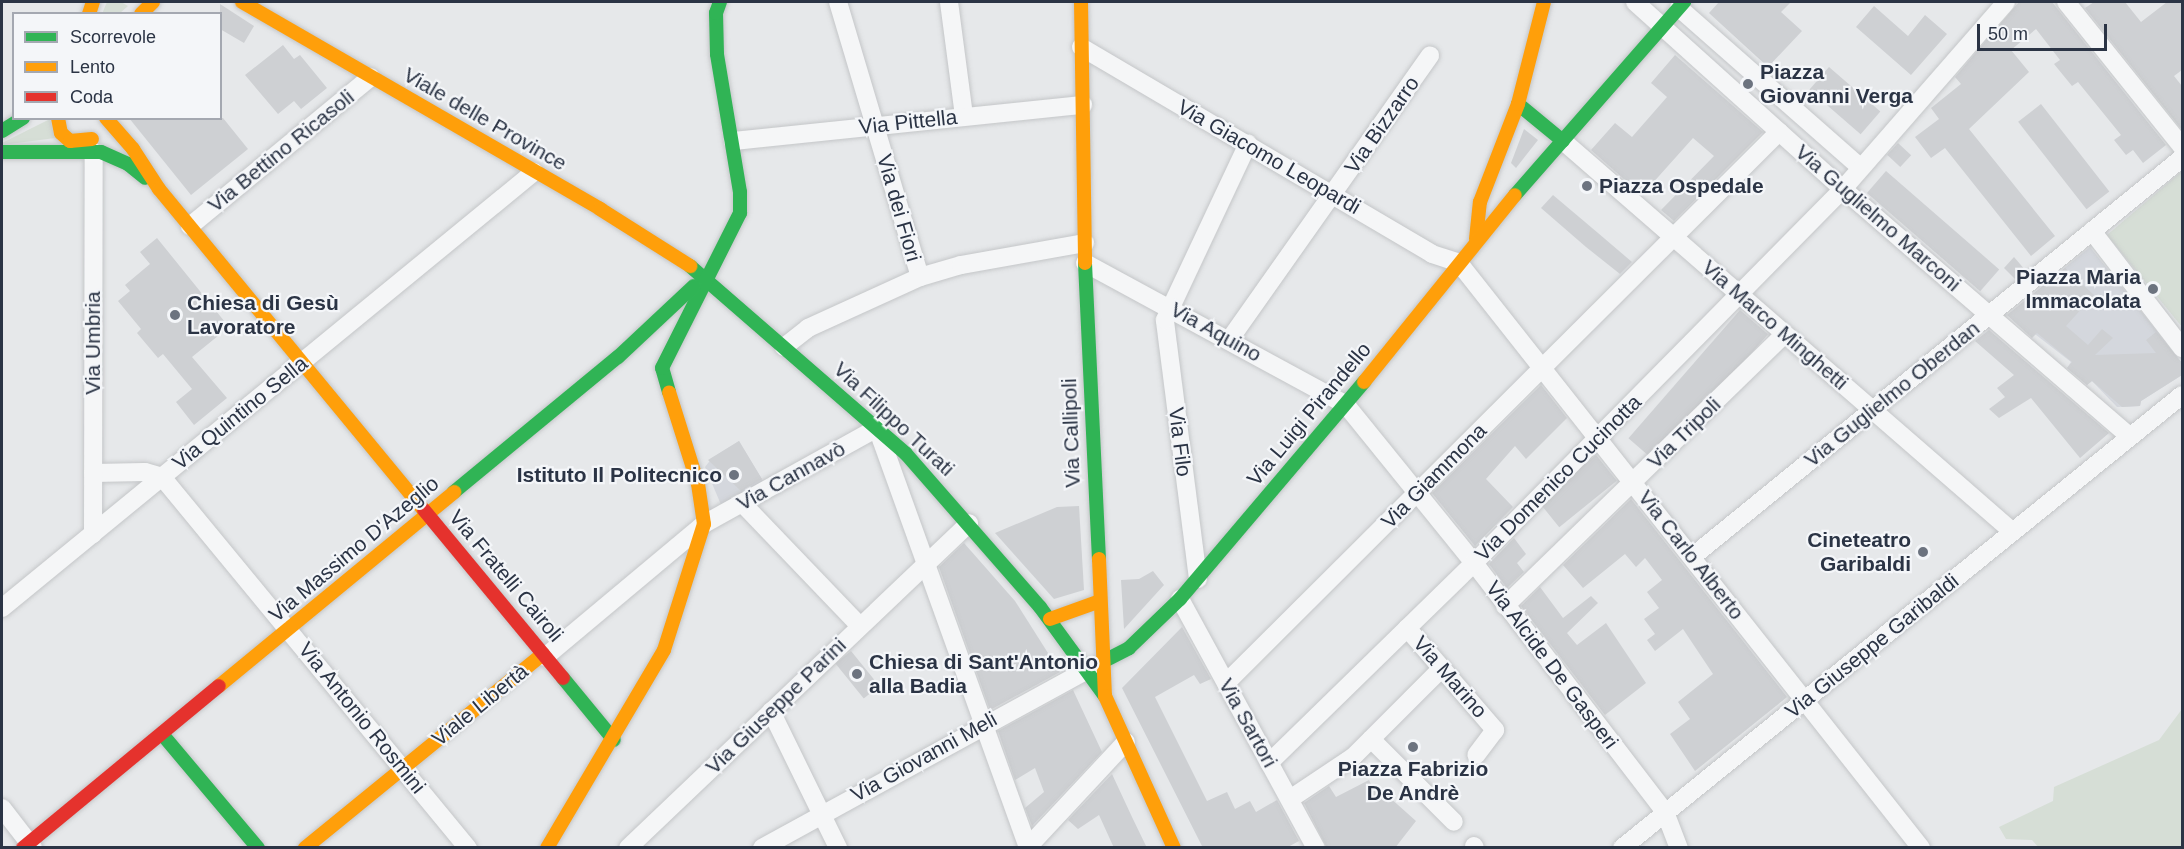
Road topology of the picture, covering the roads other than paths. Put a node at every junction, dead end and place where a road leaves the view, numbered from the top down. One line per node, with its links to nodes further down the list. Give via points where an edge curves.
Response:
1 (242, 2): 14 (street, Viale delle Province)
2 (720, 2): 26 (street, via 716,13 717,54)
3 (838, 2): 22 (street, Via dei Fiori)
4 (949, 2): 17 (street)
5 (1081, 2): 12 (street, Via Callipoli)
6 (1544, 2): 15 (street)
7 (1635, 2): 11 (street)
8 (2006, 2): 33 (street, Via Domenico Cucinotta)
9 (2066, 2): 29 (street)
10 (1682, 5): 11 (street, Via Luigi Pirandello); 33 (street)
11 (1662, 27): 24 (street, Via Guglielmo Marconi); 25 (street, Via Luigi Pirandello)
12 (1081, 47): 16 (street, Via Callipoli); 28 (street, Via Giacomo Leopardi)
13 (1430, 56): 37 (street, Via Bizzarro)
14 (371, 77): 34 (street, Viale delle Province); 38 (street, Via Bettino Ricasoli)
15 (1518, 104): 25 (street); 41 (street, via 1480,202)
16 (1083, 105): 17 (street, Via Pittella); 42 (street, Via Callipoli)
17 (964, 116): 22 (street, Via Pittella)
18 (20, 120): 23 (street)
19 (58, 120): 27 (street, via 61,133)
20 (103, 120): 27 (street, via 95,137)
21 (106, 120): 35 (street, via 133,149)
22 (875, 126): 26 (street, Via Pittella); 46 (street, Via dei Fiori)
23 (2, 131)
24 (1779, 132): 36 (street, Via Guglielmo Marconi); 40 (street)
25 (1566, 137): 40 (street, Via Marco Minghetti); 41 (street, Via Luigi Pirandello)
26 (733, 141): 45 (street, via 740,213)
27 (76, 143): 31 (street); 32 (street)
28 (1248, 144): 37 (street, Via Giacomo Leopardi); 48 (street, Via Filo)
29 (2181, 149): 39 (street, Via Guglielmo Oberdan)
30 (2, 152): 31 (street)
31 (38, 152): 32 (street)
32 (94, 152): 35 (street, via 128,164); 64 (street, Via Umbria)
33 (1861, 168): 36 (street, Via Domenico Cucinotta)
34 (534, 172): 45 (street, Viale delle Province); 55 (street, Via Quintino Sella)
35 (159, 189): 38 (street, Via Fratelli Cairoli)
36 (1843, 189): 47 (street, Via Domenico Cucinotta); 49 (street, Via Guglielmo Marconi)
37 (1334, 194): 44 (street, Via Giacomo Leopardi, via 1432,254); 51 (street, Via Bizzarro)
38 (190, 226): 55 (street, Via Fratelli Cairoli)
39 (2092, 231): 49 (street, Via Guglielmo Oberdan); 53 (street)
40 (1673, 237): 47 (street, Via Marco Minghetti); 56 (street, Via Giammona)
41 (1476, 239): 44 (street, Via Luigi Pirandello)
42 (1085, 243): 43 (street, Via Callipoli); 46 (street, via 961,265)
43 (1085, 263): 48 (street, Via Aquino); 81 (street, Via Callipoli)
44 (1459, 264): 56 (street, Via Carlo Alberto); 59 (street, Via Luigi Pirandello)
45 (705, 275): 52 (street, Via Filippo Turati); 54 (street, Via Massimo D'Azeglio); 57 (street)
46 (920, 277): 52 (street, via 808,328)
47 (1740, 295): 50 (street, Via Marco Minghetti); 62 (street, Via Domenico Cucinotta)
48 (1172, 308): 51 (street, Via Aquino); 78 (street, Via Filo, via 1165,320)
49 (1990, 315): 60 (street, Via Guglielmo Oberdan); 63 (street, Via Guglielmo Marconi, via 2113,422)
50 (1785, 334): 60 (street, Via Marco Minghetti); 66 (street, Via Tripoli)
51 (1230, 339): 59 (street, Via Aquino)
52 (784, 347): 61 (street, Via Filippo Turati)
53 (2182, 348)
54 (618, 357): 57 (street, via 643,346 651,348); 69 (street, Via Massimo D'Azeglio)
55 (302, 362): 65 (street, Via Quintino Sella); 69 (street, Via Fratelli Cairoli)
56 (1543, 367): 62 (street, Via Carlo Alberto); 67 (street, Via Giammona)
57 (662, 368): 71 (street, via 698,484)
58 (2182, 395): 63 (street, Via Giuseppe Garibaldi)
59 (1346, 405): 67 (street, Via Alcide De Gasperi); 78 (street, Via Luigi Pirandello)
60 (1873, 410): 72 (street, Via Marco Minghetti); 74 (street, Via Guglielmo Oberdan)
61 (877, 428): 68 (street, Via Cannavò); 70 (street, Via Filippo Turati); 77 (street)
62 (1598, 437): 66 (street, Via Carlo Alberto); 76 (street, Via Domenico Cucinotta)
63 (2126, 441): 72 (street, Via Giuseppe Garibaldi)
64 (93, 473): 65 (street, via 146,471); 73 (street, Via Umbria)
65 (162, 477): 73 (street, Via Quintino Sella); 87 (street, Via Antonio Rosmini)
66 (1634, 482): 74 (street, Via Carlo Alberto); 82 (street, Via Tripoli)
67 (1418, 492): 76 (street, Via Alcide De Gasperi); 91 (street, Via Giammona)
68 (742, 503): 71 (street, Via Cannavò); 85 (street)
69 (427, 514): 87 (street, Via Massimo D'Azeglio); 88 (street, Via Fratelli Cairoli)
70 (969, 523): 77 (street, Via Giuseppe Parini); 84 (street, Via Filippo Turati)
71 (704, 524): 75 (street, Viale Libertà); 79 (street)
72 (2013, 532): 92 (street, Via Giuseppe Garibaldi)
73 (93, 534): 83 (street, Via Quintino Sella)
74 (1692, 557): 92 (street, Via Carlo Alberto)
75 (665, 559): 79 (street); 88 (street, Viale Libertà)
76 (1474, 562): 82 (street, Via Alcide De Gasperi); 86 (street, Via Domenico Cucinotta)
77 (924, 563): 85 (street, Via Giuseppe Parini); 94 (street)
78 (1198, 579): 80 (street, Via Luigi Pirandello)
79 (686, 585): 97 (street, via 664,650)
80 (1180, 599): 89 (street, Via Luigi Pirandello, via 1129,648); 91 (street, Via Sartori)
81 (1100, 601): 84 (street); 89 (street, Via Callipoli)
82 (1505, 606): 104 (street, Via Alcide De Gasperi)
83 (2, 608)
84 (1050, 620): 89 (street, Via Filippo Turati)
85 (859, 625): 93 (street, Via Giuseppe Parini)
86 (1407, 628): 90 (street, Via Marino); 100 (street, Via Domenico Cucinotta)
87 (290, 630): 95 (street, Via Massimo D'Azeglio); 101 (street, Via Antonio Rosmini)
88 (544, 656): 97 (street, Via Fratelli Cairoli); 101 (street, Viale Libertà)
89 (1096, 665): 94 (street, Via Giovanni Meli); 98 (street, Via Callipoli)
90 (1442, 668): 96 (street); 99 (street, Via Marino, via 1495,730)
91 (1226, 683): 100 (street, Via Sartori)
92 (1805, 700): 104 (street, Via Giuseppe Garibaldi); 120 (street, Via Carlo Alberto)
93 (771, 711): 105 (street); 113 (street, Via Giuseppe Parini)
94 (982, 724): 105 (street, Via Giovanni Meli); 108 (street)
95 (162, 734): 107 (street, Via Massimo D'Azeglio); 109 (street)
96 (1371, 739): 102 (street, via 1353,758); 106 (street)
97 (614, 740): 112 (street)
98 (1126, 742): 108 (street); 116 (street, Via Callipoli)
99 (1476, 755)
100 (1269, 763): 102 (street, Via Sartori)
101 (402, 768): 110 (street, Viale Libertà); 111 (street, Via Antonio Rosmini)
102 (1290, 799): 117 (street, Via Sartori)
103 (2, 808): 107 (street)
104 (1665, 812): 118 (street, Via Giuseppe Garibaldi); 119 (street, Via Alcide De Gasperi)
105 (821, 815): 114 (street, Via Giovanni Meli); 115 (street)
106 (1454, 822)
107 (28, 846)
108 (1027, 847)
109 (258, 848)
110 (305, 848)
111 (468, 848)
112 (547, 848)
113 (628, 848)
114 (762, 848)
115 (838, 848)
116 (1174, 848)
117 (1316, 848)
118 (1622, 848)
119 (1679, 848)
120 (1921, 848)

